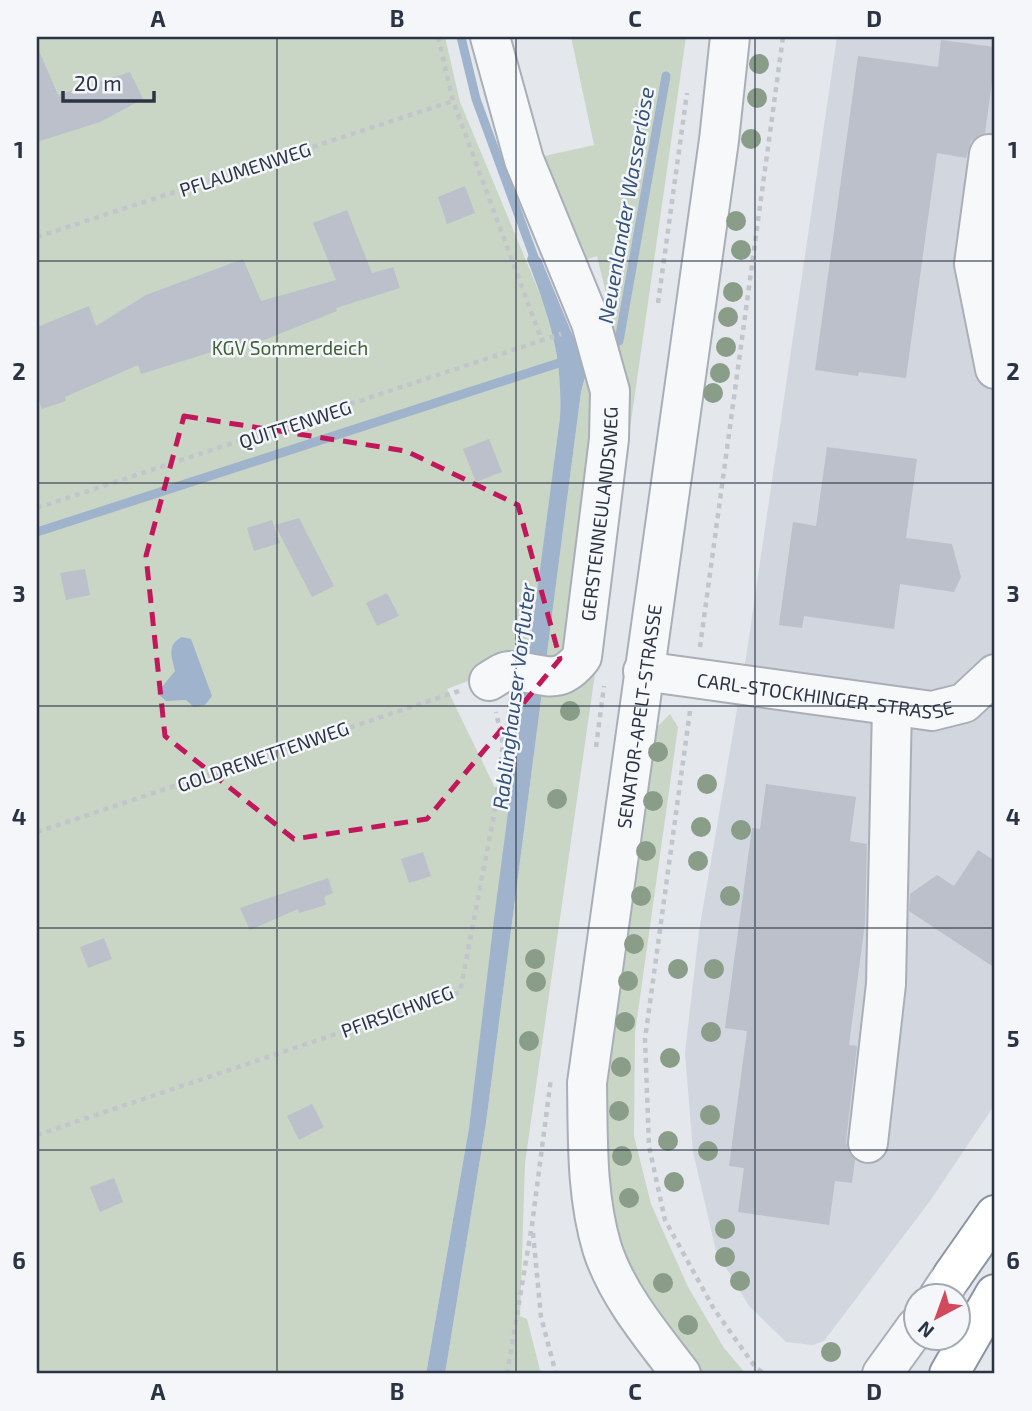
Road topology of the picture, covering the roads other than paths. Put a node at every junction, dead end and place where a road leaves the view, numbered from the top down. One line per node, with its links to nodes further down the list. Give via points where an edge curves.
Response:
1 (490, 37): 7 (street, GERSTENNEULANDSWEG, via 524,160 591,323 610,391 609,439 582,657 569,673)
2 (730, 37): 5 (street, SENATOR-APELT-STRASSE)
3 (989, 154): 4 (street, via 974,264)
4 (995, 369)
5 (643, 671): 8 (street, CARL-STOCKHINGER-STRASSE); 14 (street, SENATOR-APELT-STRASSE, via 587,1083 589,1174 603,1249 636,1315)
6 (995, 674): 8 (street, CARL-STOCKHINGER-STRASSE, via 964,703 932,711)
7 (521, 677)
8 (892, 706): 9 (street, via 886,984)
9 (868, 1143)
10 (995, 1215): 11 (highway)
11 (948, 1282)
12 (995, 1294): 16 (highway)
13 (902, 1346): 15 (street)
14 (681, 1374)
15 (882, 1374)
16 (949, 1374)

